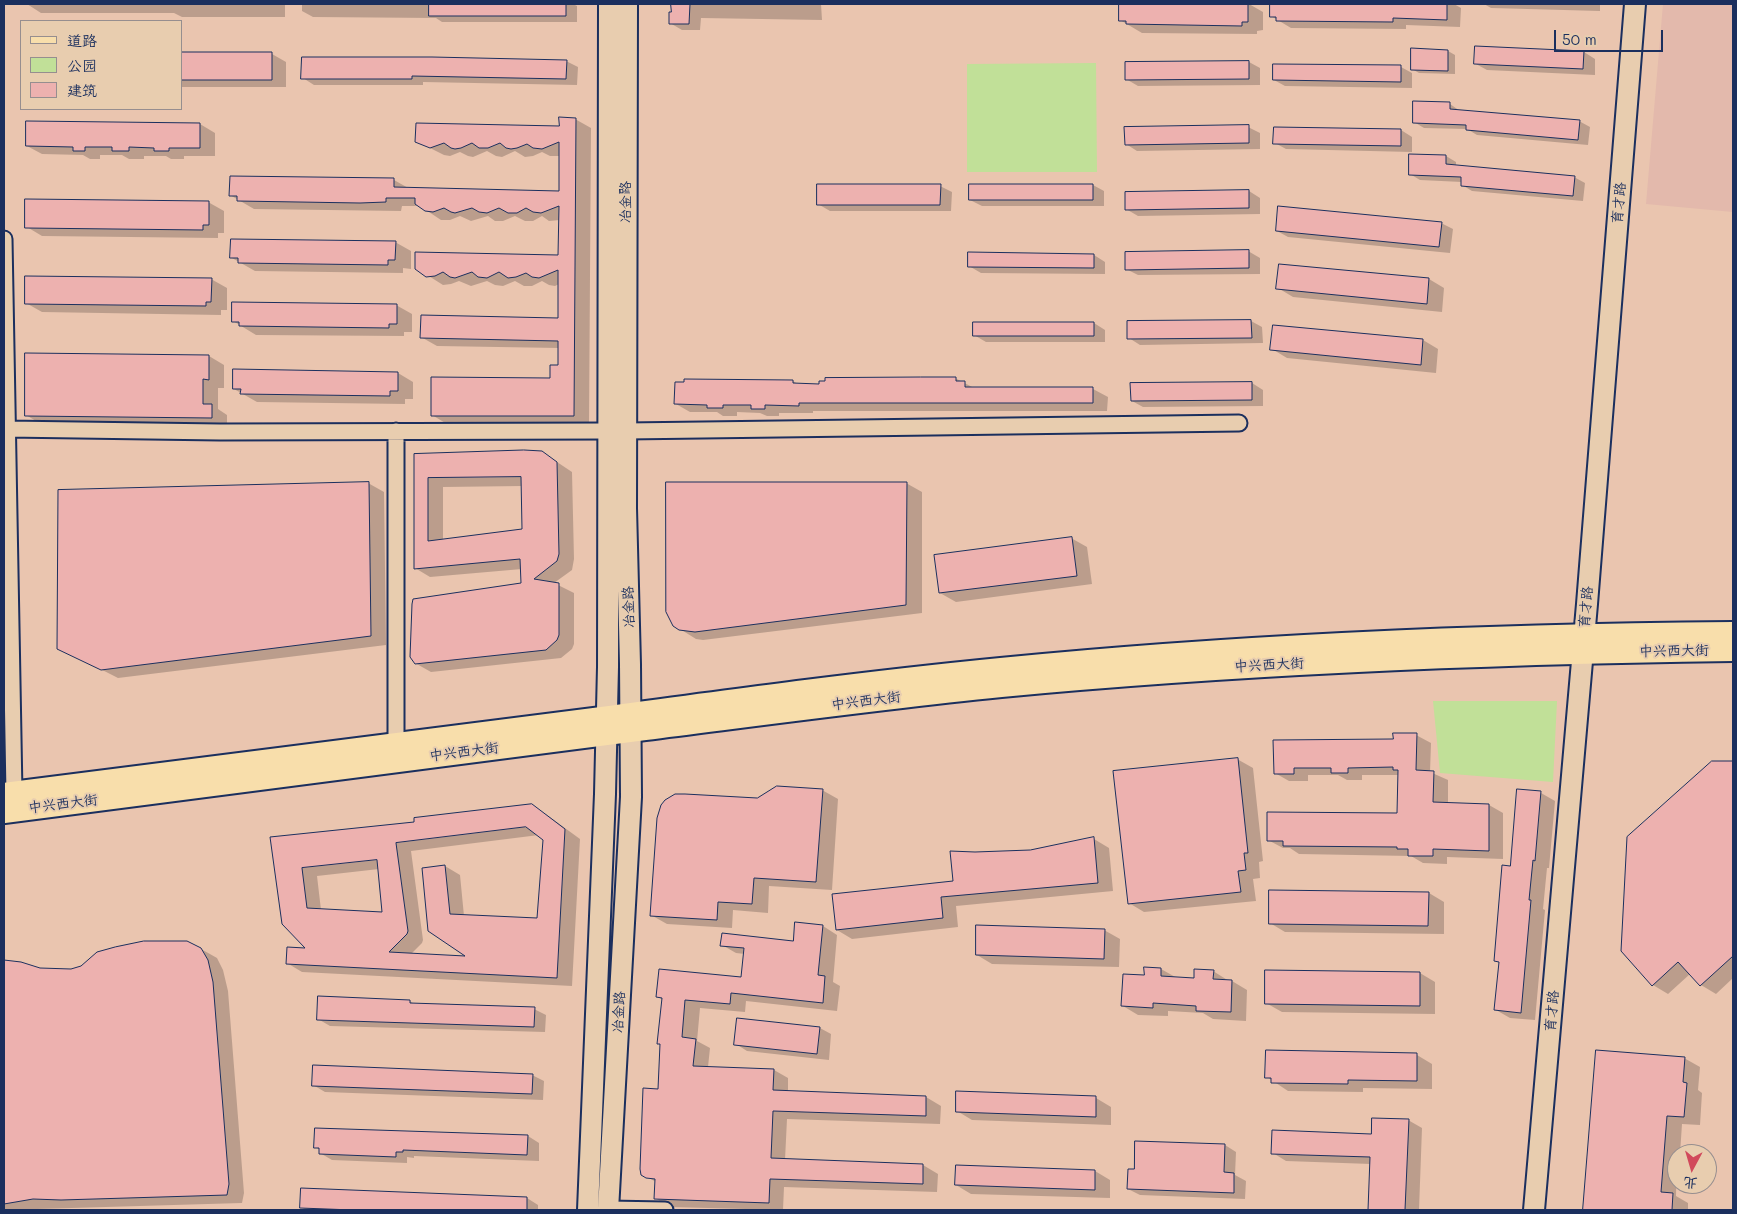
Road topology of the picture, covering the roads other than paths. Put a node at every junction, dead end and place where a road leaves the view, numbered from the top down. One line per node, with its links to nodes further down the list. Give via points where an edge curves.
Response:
1 (608, 4): 9 (street, 冶金路)
2 (626, 4): 9 (street, 冶金路)
3 (1635, 4): 11 (street, 育才路)
4 (4, 239): 5 (street)
5 (4, 316): 7 (street)
6 (1239, 423): 9 (street)
7 (7, 429): 8 (street); 16 (street)
8 (396, 431): 9 (street); 15 (street)
9 (617, 431): 13 (street, 冶金路, via 626,508); 14 (street, 冶金路)
10 (1733, 633): 11 (main road, 中兴西大街)
11 (1583, 643): 12 (main road, 中兴西大街); 13 (main road, 中兴西大街, via 1093,678 786,710); 20 (street, 育才路)
12 (1733, 650)
13 (630, 722): 14 (main road, 中兴西大街); 17 (street, 冶金路, via 631,797)
14 (606, 726): 15 (main road, 中兴西大街); 16 (main road, 中兴西大街); 18 (street, 冶金路)
15 (396, 744): 16 (main road, 中兴西大街)
16 (7, 800)
17 (608, 1209): 19 (street)
18 (588, 1210)
19 (665, 1210)
20 (1534, 1210)

